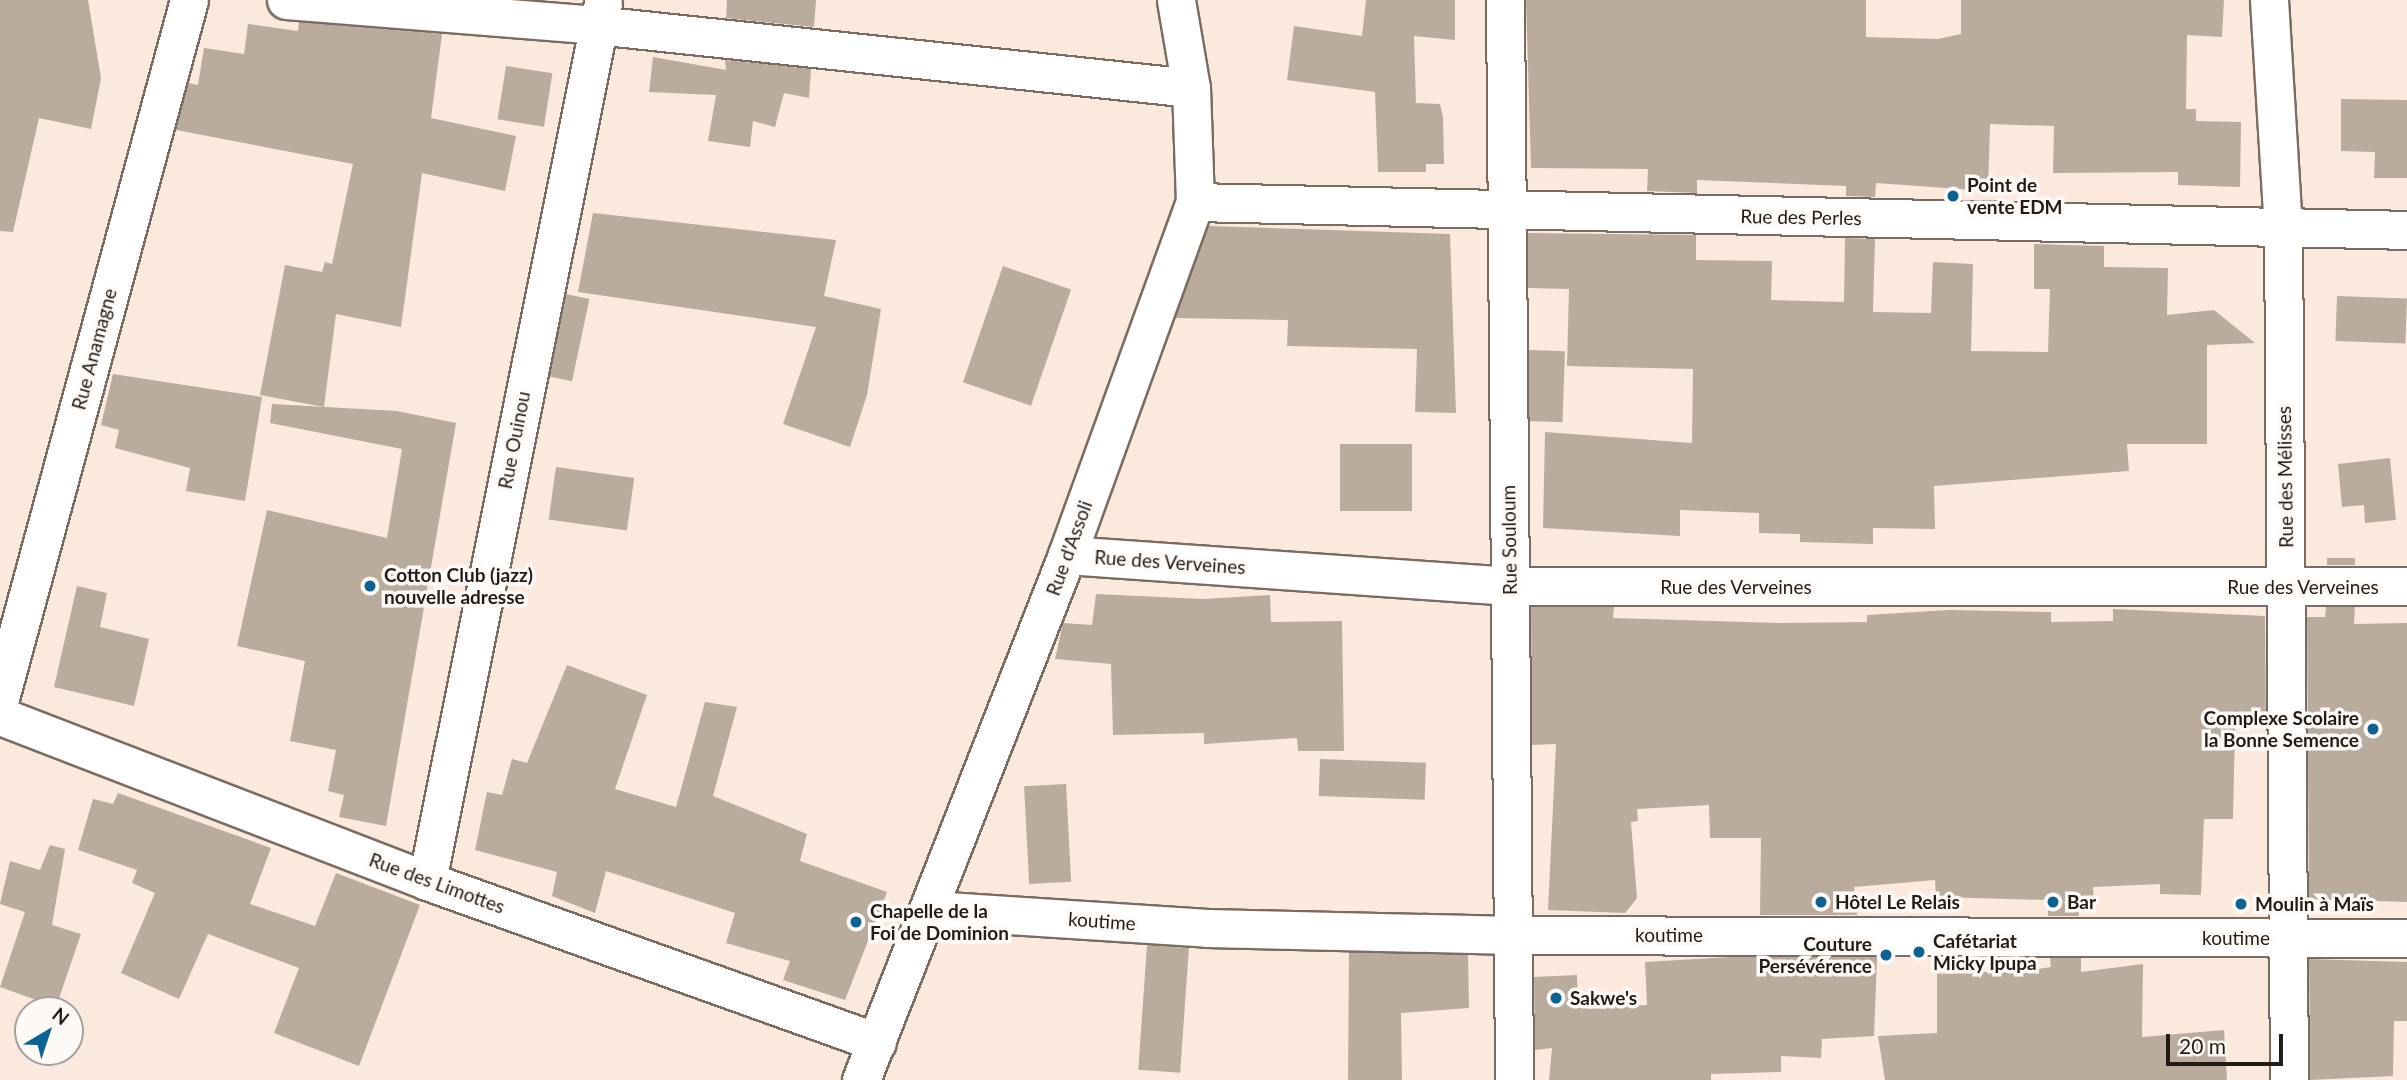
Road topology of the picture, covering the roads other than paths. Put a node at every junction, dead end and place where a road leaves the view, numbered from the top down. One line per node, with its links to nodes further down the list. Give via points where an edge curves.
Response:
1 (189, 0): 16 (street, Rue Anamagne)
2 (286, 0): 6 (street)
3 (1176, 0): 7 (street, Rue d'Assoli)
4 (1505, 0): 9 (street, Rue Souloum)
5 (2269, 0): 10 (street, Rue des Mélisses)
6 (600, 12): 7 (street); 18 (street, Rue Ouinou)
7 (1191, 88): 8 (street, Rue d'Assoli)
8 (1195, 202): 9 (street, Rue des Perles); 12 (street, Rue d'Assoli)
9 (1505, 211): 10 (street, Rue des Perles); 13 (street, Rue Souloum)
10 (2283, 226): 11 (street, Rue des Perles); 15 (street, Rue des Mélisses)
11 (2407, 230)
12 (1067, 555): 13 (street, Rue des Verveines); 19 (street, Rue d'Assoli)
13 (1510, 586): 15 (street, Rue des Verveines); 20 (street, Rue Souloum)
14 (2407, 586): 15 (street, Rue des Verveines)
15 (2286, 588): 21 (street, Rue des Mélisses)
16 (0, 698)
17 (0, 716): 18 (street, Rue des Limottes)
18 (427, 881): 23 (street, Rue des Limottes)
19 (931, 910): 20 (street, koutime, via 1219,928); 23 (street, Rue d'Assoli)
20 (1513, 935): 21 (street, koutime); 25 (street, Rue Souloum)
21 (2291, 938): 22 (street, koutime); 26 (street, Rue des Mélisses)
22 (2407, 938)
23 (877, 1042): 24 (street, Rue d'Assoli)
24 (861, 1080)
25 (1514, 1080)
26 (2290, 1080)

